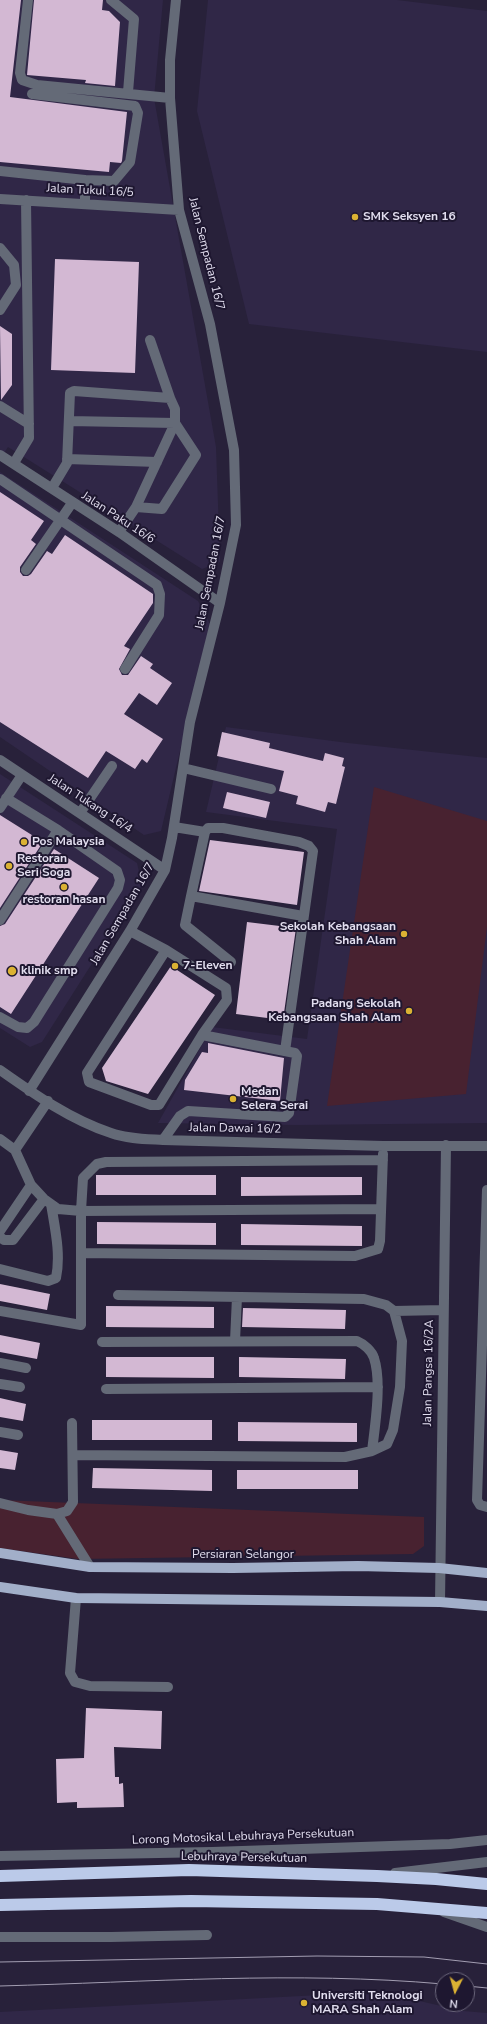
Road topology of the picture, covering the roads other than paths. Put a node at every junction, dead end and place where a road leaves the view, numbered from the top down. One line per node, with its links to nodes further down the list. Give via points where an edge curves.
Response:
1 (28, 0): 4 (street, via 20,74 22,80 38,85)
2 (111, 0): 4 (street, via 134,19)
3 (176, 0): 6 (street, Jalan Sempadan 16/7, via 170,60)
4 (128, 92): 6 (street)
5 (32, 94): 8 (street, via 135,106 138,113 130,162 114,181)
6 (170, 98): 12 (street, Jalan Sempadan 16/7)
7 (0, 171): 8 (street)
8 (86, 180): 11 (street)
9 (0, 199): 10 (street, Jalan Tukul 16/5)
10 (26, 200): 11 (street, Jalan Tukul 16/5); 20 (street)
11 (85, 204): 12 (street, Jalan Tukul 16/5)
12 (179, 210): 32 (street, Jalan Sempadan 16/7, via 210,324 234,450 236,525)
13 (0, 248): 14 (street, via 14,265 16,285)
14 (0, 310)
15 (150, 340): 16 (street)
16 (170, 398): 18 (street, via 74,391 70,393); 19 (street, via 175,410)
17 (0, 406): 20 (street)
18 (69, 421): 19 (street); 22 (street)
19 (175, 423): 23 (street); 28 (street, via 196,455 162,509)
20 (29, 424): 24 (street, via 29,438)
21 (0, 455): 24 (street, Jalan Paku 16/6)
22 (67, 459): 23 (street); 26 (street)
23 (157, 462): 28 (street)
24 (14, 463): 26 (street, Jalan Paku 16/6)
25 (0, 479): 29 (street)
26 (52, 488): 27 (street, Jalan Paku 16/6)
27 (72, 503): 29 (street); 30 (street, Jalan Paku 16/6)
28 (136, 507): 30 (street)
29 (60, 519): 31 (street); 33 (street, via 157,585 160,594 159,615)
30 (119, 532): 32 (street, Jalan Paku 16/6)
31 (26, 570)
32 (220, 603): 36 (street, Jalan Sempadan 16/7, via 190,722)
33 (125, 669)
34 (0, 760): 37 (street, Jalan Tukang 16/4)
35 (112, 766): 41 (street)
36 (184, 768): 38 (street); 42 (street, Jalan Sempadan 16/7)
37 (22, 775): 39 (street); 41 (street, Jalan Tukang 16/4)
38 (271, 789)
39 (6, 798): 40 (street); 43 (street)
40 (0, 808)
41 (80, 813): 45 (street, Jalan Tukang 16/4)
42 (174, 827): 44 (street); 45 (street, Jalan Sempadan 16/7)
43 (58, 830): 48 (street); 52 (street, via 117,871 120,880 118,888 34,1022 27,1028 18,1028)
44 (205, 832): 46 (street); 47 (street, via 208,828 223,828 309,846 313,851)
45 (165, 870): 49 (street, Jalan Sempadan 16/7)
46 (191, 896): 47 (street); 51 (street, via 185,925)
47 (303, 916): 54 (street)
48 (0, 920)
49 (130, 931): 50 (street); 56 (street, Jalan Sempadan 16/7)
50 (166, 950): 53 (street, via 226,988 227,1000); 53 (street, via 87,1073 89,1082 151,1105 159,1105)
51 (231, 962)
52 (0, 1017)
53 (202, 1035): 54 (street)
54 (285, 1051): 59 (street, via 297,1056 289,1113 285,1117 188,1111 180,1116)
55 (0, 1070): 56 (street, Jalan Dawai 16/2)
56 (29, 1091): 57 (street, Jalan Dawai 16/2)
57 (48, 1101): 59 (street, Jalan Dawai 16/2, via 112,1134); 63 (street)
58 (0, 1139): 63 (street)
59 (163, 1140): 61 (street, Jalan Dawai 16/2)
60 (446, 1145): 61 (street, Jalan Dawai 16/2); 62 (street, Jalan Dawai 16/2); 77 (street, Jalan Pangsa 16/2A)
61 (383, 1146): 64 (street)
62 (487, 1146)
63 (15, 1150): 65 (street)
64 (383, 1160): 68 (street); 69 (street, via 106,1162 97,1164 83,1178)
65 (31, 1185): 67 (street); 70 (street)
66 (487, 1190): 74 (street)
67 (48, 1202): 69 (street, via 58,1208); 71 (street, via 13,1240 4,1240); 73 (street, via 58,1250 56,1278 48,1281)
68 (381, 1209): 69 (street); 72 (street, via 378,1249 355,1256)
69 (81, 1211): 72 (street)
70 (0, 1231)
71 (0, 1237)
72 (81, 1253): 78 (street, via 81,1325)
73 (0, 1269)
74 (485, 1293): 80 (street)
75 (118, 1295): 76 (street)
76 (237, 1297): 79 (street, via 364,1299 386,1305); 81 (street)
77 (443, 1310): 79 (street); 101 (street, Jalan Pangsa 16/2A)
78 (0, 1311)
79 (394, 1311): 93 (street, via 402,1341 400,1387 394,1423 387,1444)
80 (485, 1328): 83 (street)
81 (235, 1341): 82 (street); 88 (street, via 357,1341 364,1344 374,1357)
82 (102, 1342)
83 (484, 1360): 95 (street)
84 (0, 1363): 85 (street)
85 (26, 1368)
86 (0, 1384): 87 (street)
87 (20, 1387)
88 (378, 1387): 89 (street); 93 (street)
89 (106, 1389)
90 (72, 1423): 94 (street)
91 (0, 1432): 92 (street)
92 (18, 1435)
93 (372, 1451): 94 (street, via 345,1457)
94 (73, 1455): 98 (street, via 74,1502 67,1511)
95 (482, 1495): 97 (street, via 477,1500 480,1505)
96 (0, 1503): 98 (street)
97 (487, 1507)
98 (57, 1514): 100 (street)
99 (0, 1553): 100 (main road, Persiaran Selangor)
100 (90, 1567): 101 (main road, Persiaran Selangor)
101 (439, 1568): 102 (main road, Persiaran Selangor); 105 (street, Jalan Pangsa 16/2A)
102 (487, 1573)
103 (0, 1587): 104 (main road)
104 (76, 1598): 105 (main road); 107 (street, via 70,1673 75,1682 90,1686)
105 (440, 1602): 106 (main road)
106 (487, 1606)
107 (168, 1687)
108 (487, 1840): 109 (street, Lorong Motosikal Lebuhraya Persekutuan, via 450,1844 212,1852)
109 (0, 1856)
110 (487, 1862): 112 (street)
111 (0, 1876): 112 (highway, Lebuhraya Persekutuan, via 189,1870)
112 (377, 1876): 113 (highway, Lebuhraya Persekutuan)
113 (487, 1884)
114 (0, 1905): 115 (highway, via 191,1901 377,1904)
115 (434, 1909): 116 (highway); 117 (street)
116 (487, 1913)
117 (487, 1927)
118 (207, 1935): 119 (street)
119 (0, 1936)

